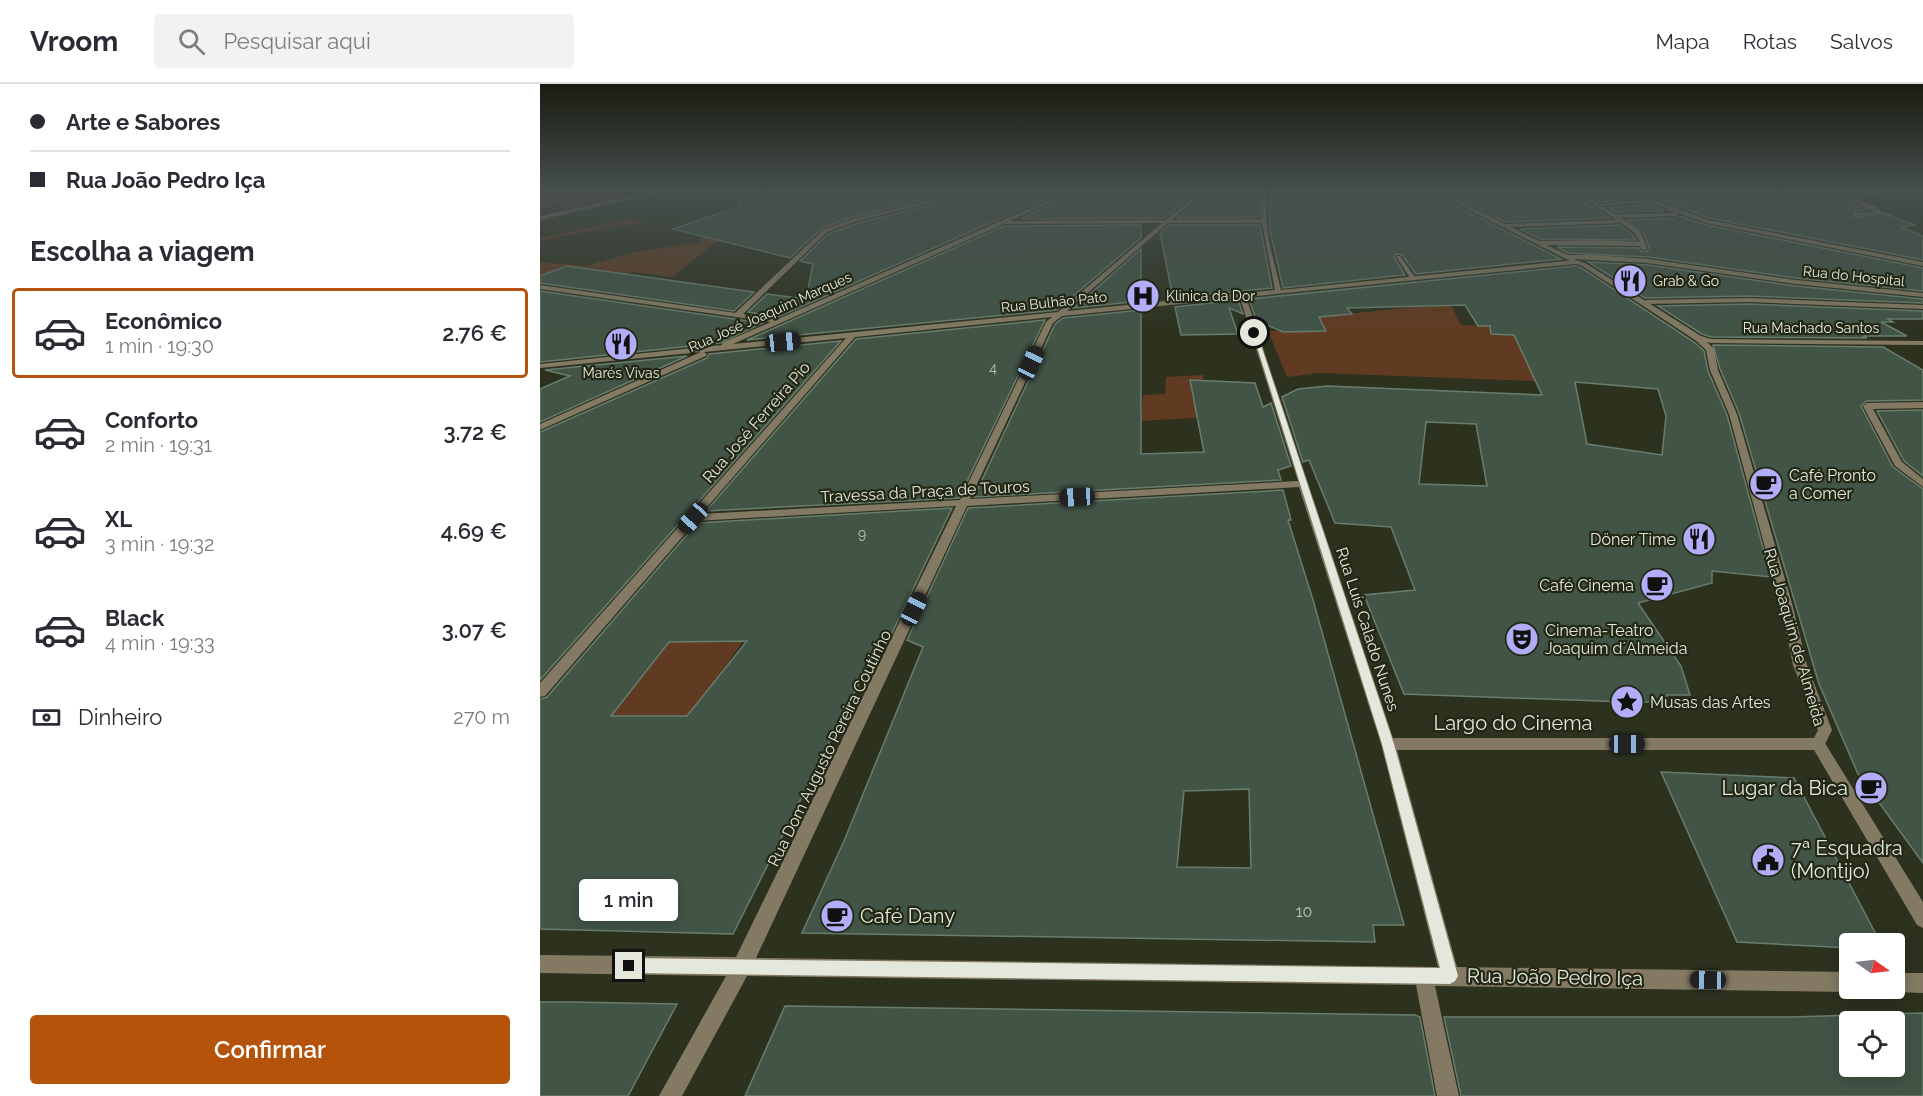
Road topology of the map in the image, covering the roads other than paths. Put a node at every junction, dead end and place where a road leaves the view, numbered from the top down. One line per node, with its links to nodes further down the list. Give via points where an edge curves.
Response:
1 (819, 237): 17 (street)
2 (967, 237): 25 (street, Rua José Joaquim Marques)
3 (1149, 237): 24 (street)
4 (1269, 237): 18 (street)
5 (1524, 237): 8 (street)
6 (1641, 237): 9 (street)
7 (1782, 237): 13 (street)
8 (1536, 243): 9 (street); 11 (street)
9 (1642, 244): 12 (street)
10 (1398, 257): 14 (street)
11 (1572, 260): 12 (street, Rua do Hospital, via 1598,256); 14 (street, Rua Bulhão Pato); 21 (street)
12 (1649, 261): 20 (street, Rua do Hospital, via 1779,281)
13 (1923, 264)
14 (1413, 277): 18 (street, Rua Bulhão Pato)
15 (540, 286): 23 (street)
16 (756, 286): 17 (street)
17 (764, 291): 23 (street)
18 (1278, 291): 19 (street, Rua Bulhão Pato)
19 (1242, 295): 24 (street, Rua Bulhão Pato); 35 (street, Rua Luís Calado Nunes)
20 (1923, 295)
21 (1646, 302): 22 (street, via 1749,300); 27 (street)
22 (1923, 307)
23 (737, 315): 25 (street)
24 (1056, 315): 26 (street, Rua Bulhão Pato); 37 (street, Rua Dom Augusto Pereira Coutinho)
25 (779, 321): 29 (street, Rua José Joaquim Marques)
26 (852, 335): 29 (street, Rua Bulhão Pato); 38 (street, Rua José Ferreira Pio)
27 (1698, 338): 28 (street, Rua Machado Santos, via 1714,342); 41 (street, Rua Joaquim de Almeida, via 1710,349 1714,370 1733,414 1800,665 1825,730)
28 (1923, 343)
29 (714, 350): 30 (street, Rua Bulhão Pato); 34 (street, Rua José Joaquim Marques)
30 (556, 365): 31 (street, Rua Bulhão Pato); 32 (street)
31 (540, 366)
32 (540, 372)
33 (1923, 405): 36 (street, via 1867,406 1898,464)
34 (540, 428)
35 (1303, 484): 37 (street, Travessa da Praça de Touros); 40 (street, Rua Luís Calado Nunes)
36 (1923, 484)
37 (964, 504): 38 (street, Travessa da Praça de Touros); 44 (street, Rua Dom Augusto Pereira Coutinho)
38 (693, 518): 39 (street, Rua José Ferreira Pio)
39 (540, 692)
40 (1388, 744): 41 (street, Largo do Cinema); 46 (street, Rua Luís Calado Nunes)
41 (1818, 744): 42 (street, Rua Joaquim de Almeida)
42 (1923, 919)
43 (540, 964): 44 (street, Rua João Pedro Iça)
44 (741, 968): 45 (street, Rua João Pedro Iça); 50 (street, Rua Dom Augusto Pereira Coutinho)
45 (1424, 976): 46 (street, Rua João Pedro Iça); 51 (street)
46 (1450, 976): 47 (street, Rua João Pedro Iça)
47 (1839, 981)
48 (1905, 982): 49 (street)
49 (1923, 982)
50 (670, 1096)
51 (1448, 1096)

